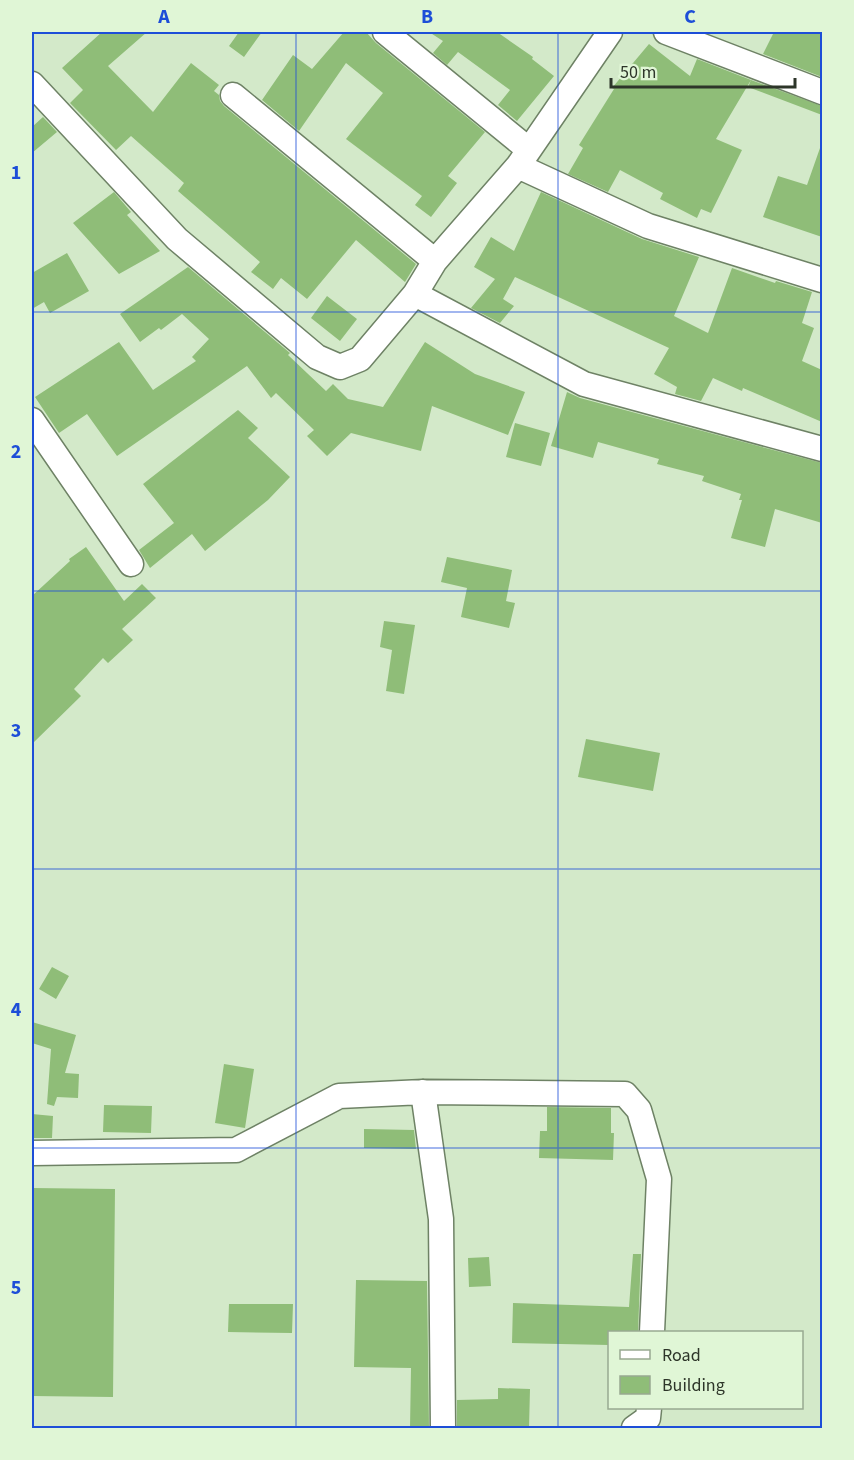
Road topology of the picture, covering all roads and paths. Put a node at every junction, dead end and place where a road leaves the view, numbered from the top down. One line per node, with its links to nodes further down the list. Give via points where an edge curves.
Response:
1 (385, 32): 7 (street)
2 (610, 32): 7 (street)
3 (666, 32): 5 (street)
4 (32, 84): 10 (street, via 177,239 317,357 340,367 360,359)
5 (822, 92)
6 (233, 94): 8 (street)
7 (523, 158): 8 (street); 9 (street, via 648,226)
8 (435, 261): 10 (street)
9 (822, 280)
10 (415, 294): 12 (street, via 584,384)
11 (32, 420): 13 (street)
12 (822, 449)
13 (131, 564)
14 (423, 1092): 15 (street, via 339,1096 236,1150); 16 (street, via 625,1094 639,1110 659,1179); 18 (street, via 441,1219)
15 (32, 1153)
16 (652, 1331)
17 (649, 1409): 19 (street, via 648,1418)
18 (443, 1428)
19 (634, 1428)

